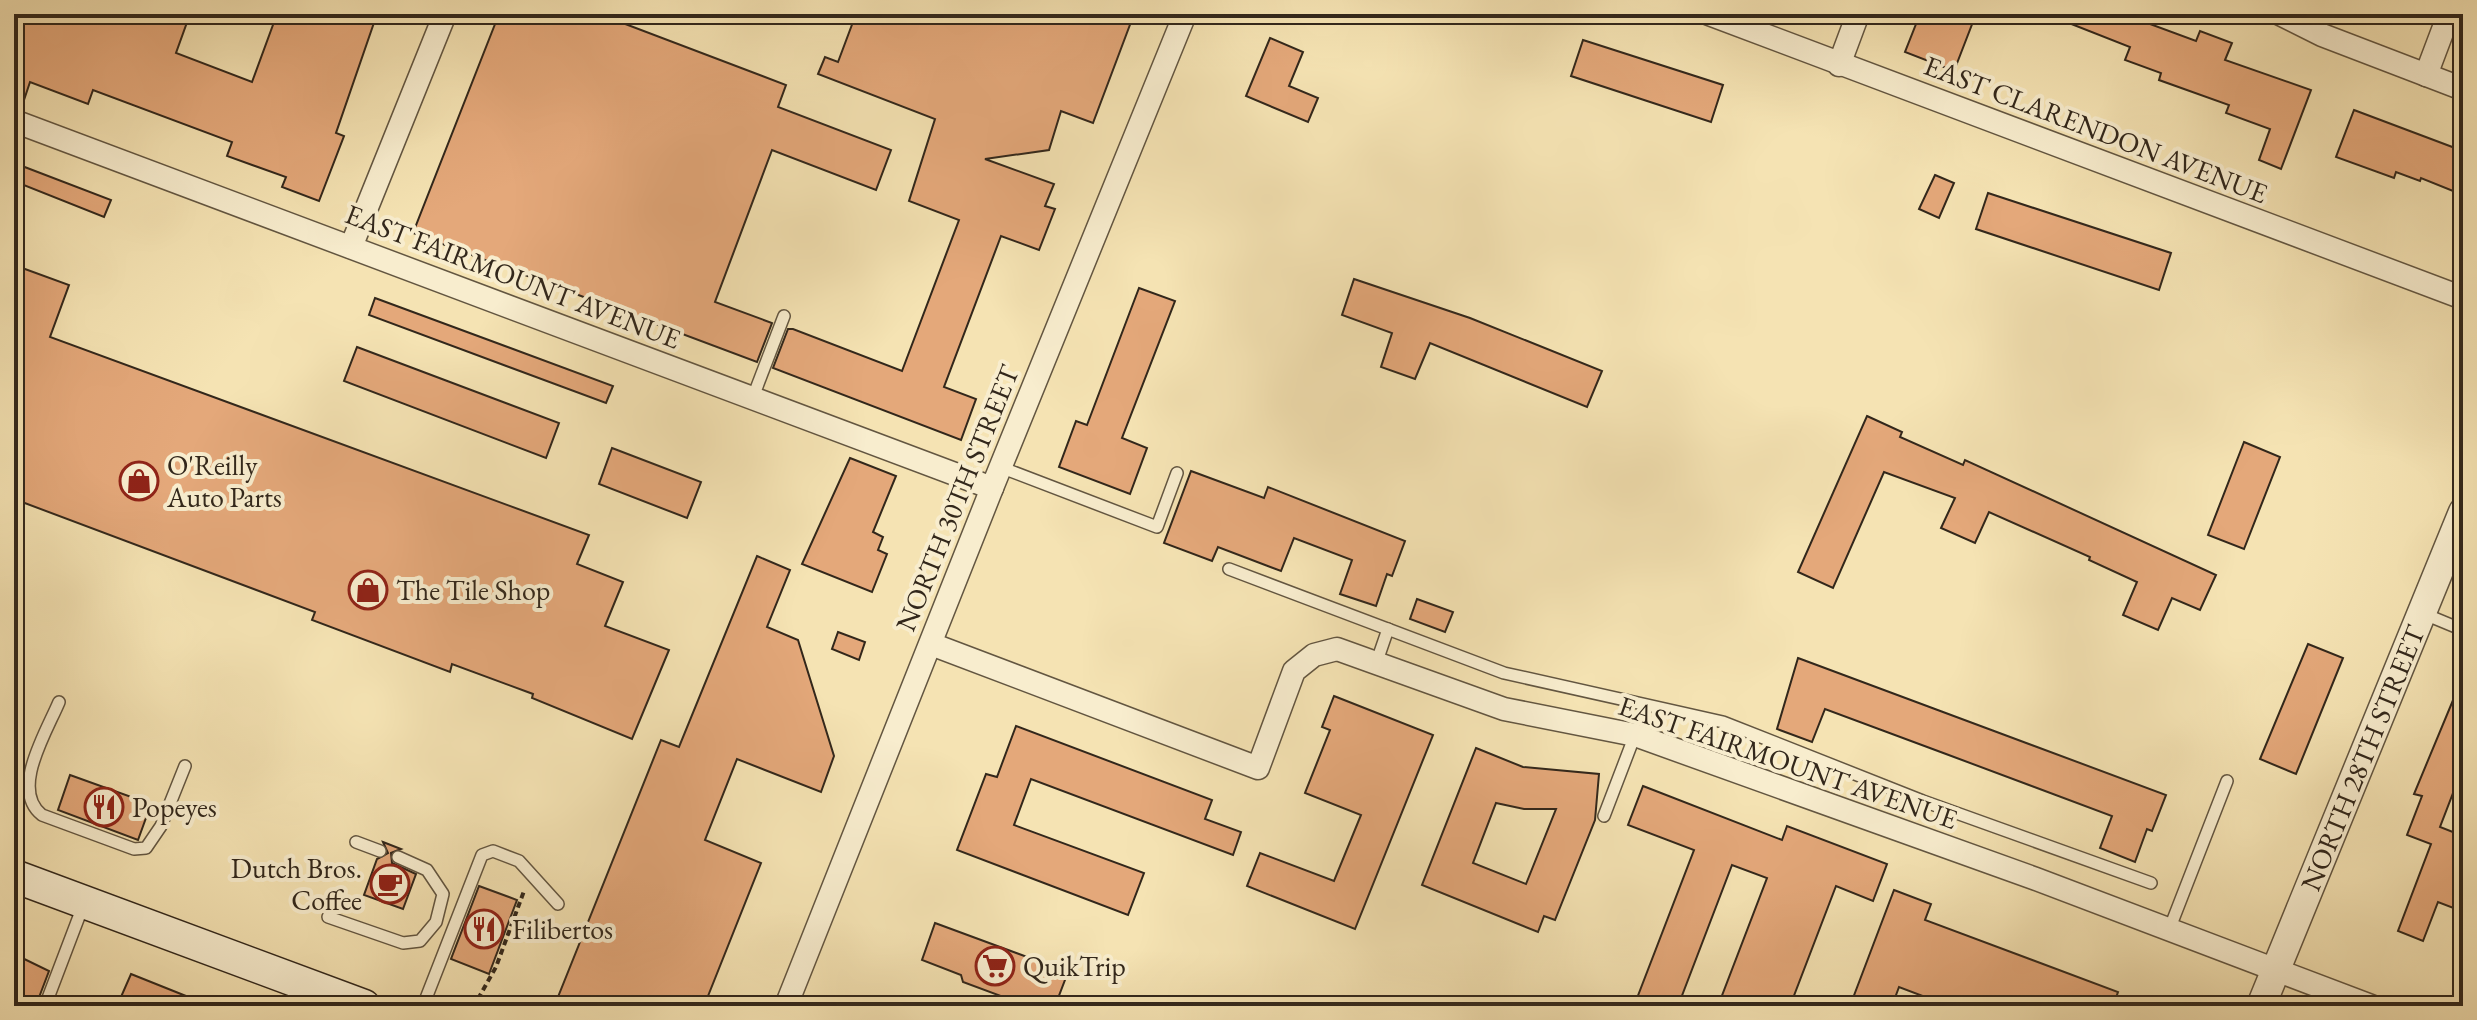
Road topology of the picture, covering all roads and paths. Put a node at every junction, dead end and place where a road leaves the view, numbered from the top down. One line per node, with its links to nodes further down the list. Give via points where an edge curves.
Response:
1 (445, 14): 11 (street)
2 (1185, 14): 16 (street, NORTH 30TH STREET)
3 (1709, 14): 7 (street, EAST CLARENDON AVENUE)
4 (1858, 14): 7 (street)
5 (2280, 14): 8 (street)
6 (2449, 14): 8 (street)
7 (1839, 65): 12 (street, EAST CLARENDON AVENUE)
8 (2426, 75): 9 (street)
9 (2463, 89)
10 (14, 121): 11 (street, EAST FAIRMOUNT AVENUE)
11 (351, 247): 14 (street, EAST FAIRMOUNT AVENUE)
12 (2463, 298)
13 (784, 316): 14 (lane)
14 (753, 397): 16 (street, EAST FAIRMOUNT AVENUE)
15 (1177, 473): 16 (lane, via 1157,527)
16 (996, 478): 22 (street, NORTH 30TH STREET)
17 (2463, 512): 19 (street, NORTH 28TH STREET)
18 (1229, 569): 20 (lane)
19 (2422, 613): 21 (lane); 39 (street, NORTH 28TH STREET)
20 (1388, 629): 23 (lane); 33 (lane, via 1504,673 1723,722 1937,807)
21 (2463, 630)
22 (931, 644): 23 (street, EAST FAIRMOUNT AVENUE, via 1258,768 1294,671 1314,655 1337,649); 44 (street, NORTH 30TH STREET)
23 (1377, 661): 25 (street, EAST FAIRMOUNT AVENUE, via 1504,709)
24 (59, 702): 26 (lane, via 29,786 30,806 42,815 134,849 146,848 161,826)
25 (1635, 735): 28 (lane); 38 (street, EAST FAIRMOUNT AVENUE)
26 (185, 766)
27 (2227, 781): 38 (lane)
28 (1604, 816)
29 (356, 842): 30 (lane)
30 (380, 851)
31 (398, 857): 37 (lane, via 427,870 443,894 436,922 420,941 403,943)
32 (15, 880): 35 (main road)
33 (2151, 883)
34 (524, 890): 40 (path, via 496,967)
35 (85, 902): 41 (lane); 42 (main road)
36 (558, 904): 43 (lane, via 519,861 493,851 482,855)
37 (328, 917)
38 (2169, 930): 39 (street, EAST FAIRMOUNT AVENUE)
39 (2276, 971): 45 (street, NORTH 28TH STREET); 46 (street, EAST FAIRMOUNT AVENUE)
40 (478, 999)
41 (45, 1006)
42 (364, 1006)
43 (423, 1006)
44 (786, 1006)
45 (2261, 1006)
46 (2371, 1006)

